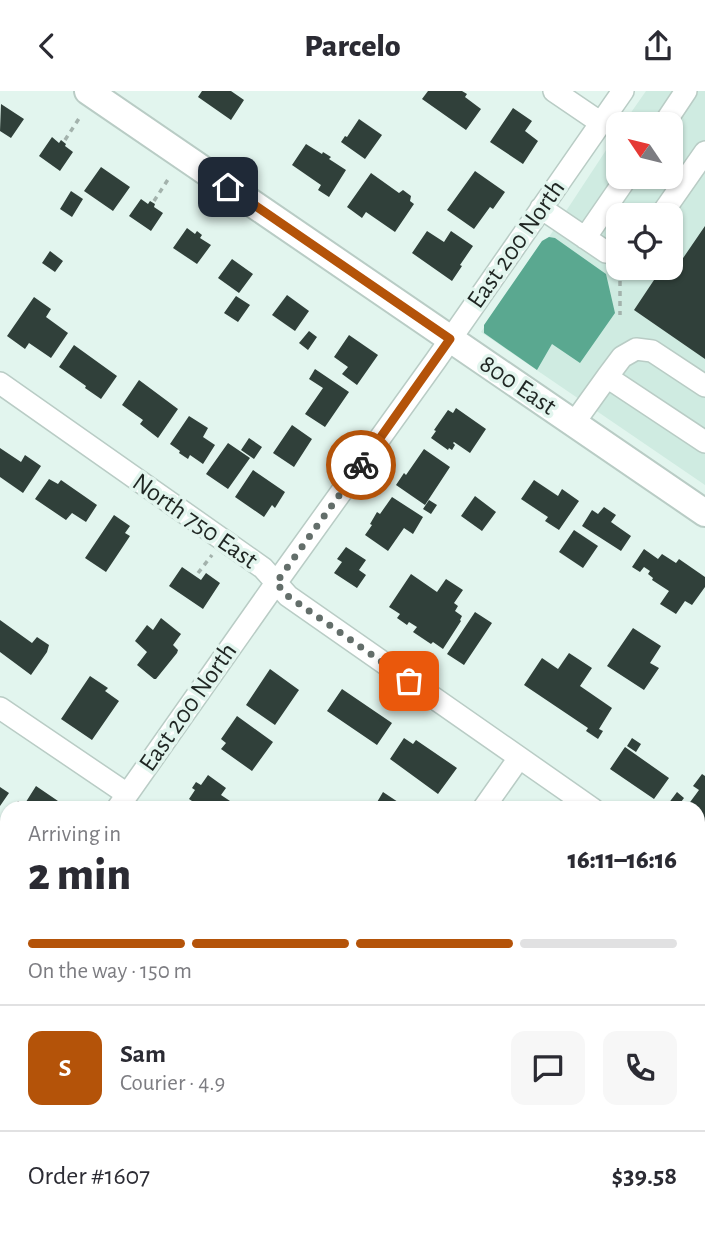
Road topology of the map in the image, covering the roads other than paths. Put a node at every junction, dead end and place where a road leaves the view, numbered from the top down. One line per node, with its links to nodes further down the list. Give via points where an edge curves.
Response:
1 (88, 91): 13 (main road, 800 East)
2 (554, 91): 6 (street)
3 (623, 91): 6 (street, East 200 North)
4 (686, 91): 5 (street)
5 (672, 112)
6 (600, 123): 10 (street, East 200 North)
7 (705, 152): 9 (street)
8 (619, 189): 11 (street)
9 (669, 203)
10 (541, 208): 11 (street); 13 (street, East 200 North)
11 (585, 238): 12 (street)
12 (606, 252)
13 (450, 339): 17 (main road, 800 East); 20 (street, East 200 North)
14 (607, 377): 16 (street, via 622,357 636,349 652,351); 17 (street); 18 (street)
15 (0, 383): 20 (street, North 750 East, via 263,568)
16 (705, 386)
17 (574, 423): 19 (main road, 800 East)
18 (705, 442)
19 (705, 513)
20 (276, 583): 22 (street, North 750 East, via 288,596); 23 (street, East 200 North)
21 (0, 708): 23 (street)
22 (519, 758): 24 (street); 25 (street, North 750 East)
23 (122, 801)
24 (489, 801)
25 (581, 801)

